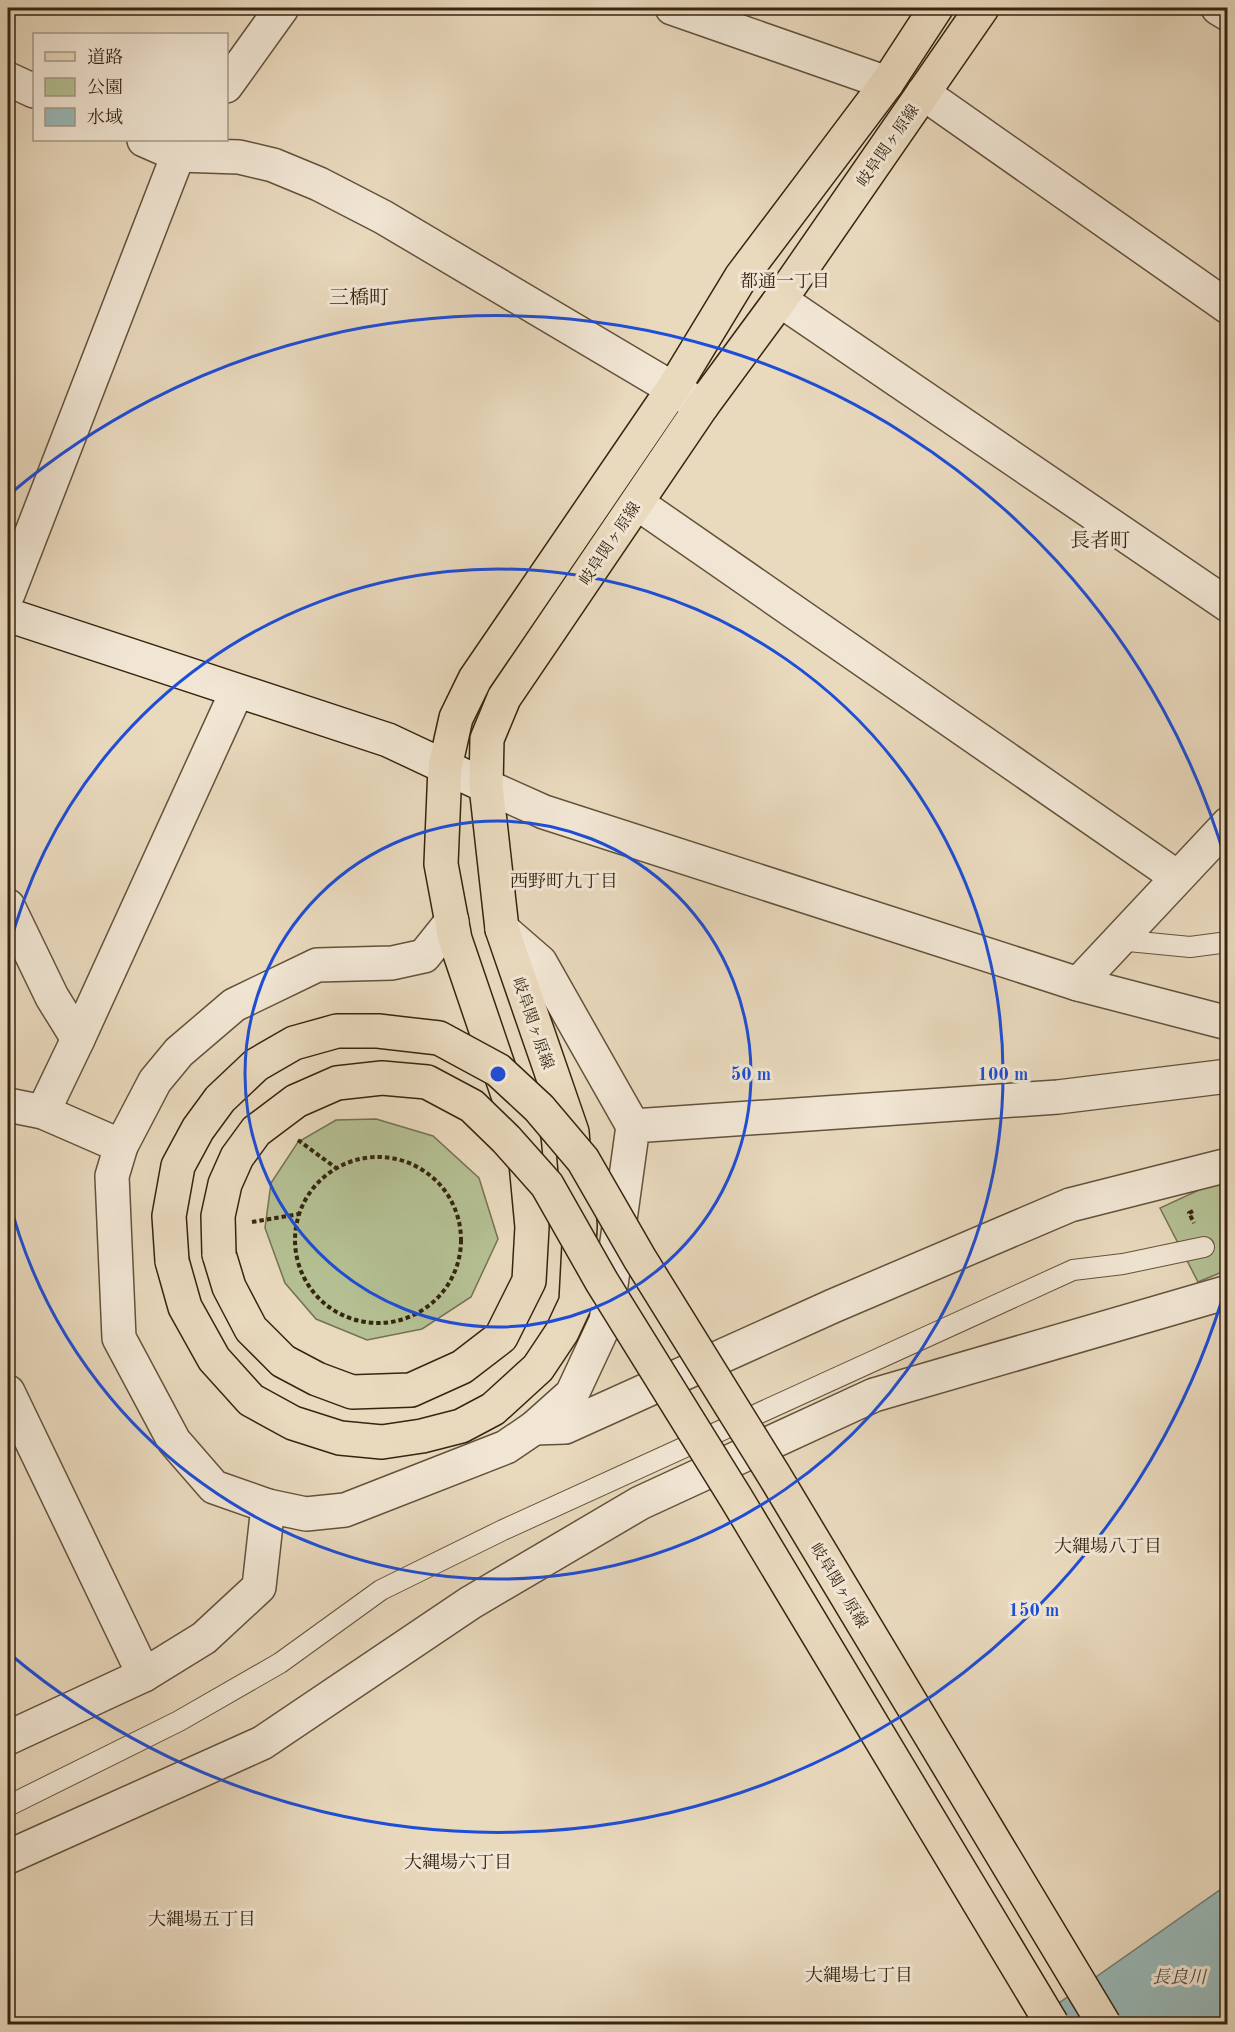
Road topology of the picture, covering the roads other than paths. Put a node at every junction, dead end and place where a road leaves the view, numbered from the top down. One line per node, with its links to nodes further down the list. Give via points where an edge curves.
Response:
1 (282, 8): 9 (street)
2 (672, 8): 8 (street)
3 (936, 8): 8 (main road, 岐阜関ヶ原線)
4 (981, 8): 11 (main road, 岐阜関ヶ原線)
5 (1218, 8): 6 (street)
6 (1227, 14)
7 (8, 79): 10 (street)
8 (887, 82): 16 (main road, 岐阜関ヶ原線, via 741,277)
9 (228, 83)
10 (33, 91)
11 (922, 93): 14 (main road, 岐阜関ヶ原線); 15 (street)
12 (150, 141): 13 (street)
13 (183, 147): 16 (street, via 273,165 319,184 383,217); 19 (street)
14 (780, 300): 17 (main road, 岐阜関ヶ原線); 20 (street)
15 (1227, 307)
16 (673, 389): 17 (street); 23 (main road, 岐阜関ヶ原線, via 475,679 456,718)
17 (702, 406): 18 (main road, 岐阜関ヶ原線)
18 (637, 503): 24 (main road, 岐阜関ヶ原線, via 504,698 487,739); 26 (street)
19 (8, 594)
20 (1227, 605)
21 (8, 615): 22 (street)
22 (237, 691): 23 (street, via 388,740); 34 (street)
23 (445, 767): 24 (street); 28 (main road, 岐阜関ヶ原線, via 441,864)
24 (486, 786): 29 (main road, 岐阜関ヶ原線); 32 (street, via 544,812)
25 (1227, 824): 26 (street)
26 (1177, 877): 30 (street)
27 (8, 906): 34 (street, via 52,997)
28 (452, 921): 39 (street, via 424,956 392,963 317,965 234,1005 180,1052 155,1081); 50 (main road, 岐阜関ヶ原線, bridge, via 524,1142 532,1227 530,1281 501,1337 462,1367 411,1390 352,1392 317,1379 283,1361 251,1329 229,1287 219,1254 218,1216 225,1184 237,1157 256,1131 296,1101 337,1083 382,1078 427,1082 472,1106 507,1139 547,1185)
29 (502, 929): 38 (street, via 540,962); 51 (main road, 岐阜関ヶ原線, bridge, via 572,1132 580,1226 576,1302 538,1368 493,1409 461,1426 382,1442 340,1438 293,1423 251,1400 213,1359 185,1307 172,1261 169,1216 178,1166 220,1099 256,1065 294,1043 337,1031 439,1038 498,1070 539,1108 583,1160)
30 (1118, 940): 31 (lane, via 1190,947); 32 (street)
31 (1227, 942)
32 (1078, 984): 33 (street)
33 (1227, 1023)
34 (78, 1039): 37 (street)
35 (1227, 1076): 38 (street, via 1058,1097)
36 (8, 1106): 37 (street)
37 (43, 1112): 39 (street)
38 (633, 1126): 44 (street, via 606,1321 572,1394)
39 (121, 1146): 45 (street, via 112,1176 119,1338 174,1441 214,1487)
40 (1227, 1165): 44 (street, via 1070,1205 565,1427)
41 (1204, 1247): 48 (lane, via 1073,1270 514,1525 381,1590 280,1663 179,1721)
42 (1227, 1292): 49 (street, via 874,1395 651,1498 470,1603 262,1743)
43 (8, 1392): 46 (street)
44 (534, 1428): 45 (street, via 506,1448 345,1510 306,1514)
45 (268, 1506): 46 (street, via 259,1587 204,1638)
46 (144, 1675): 47 (street)
47 (8, 1738)
48 (8, 1806)
49 (8, 1857)
50 (1052, 2025)
51 (1104, 2025)

